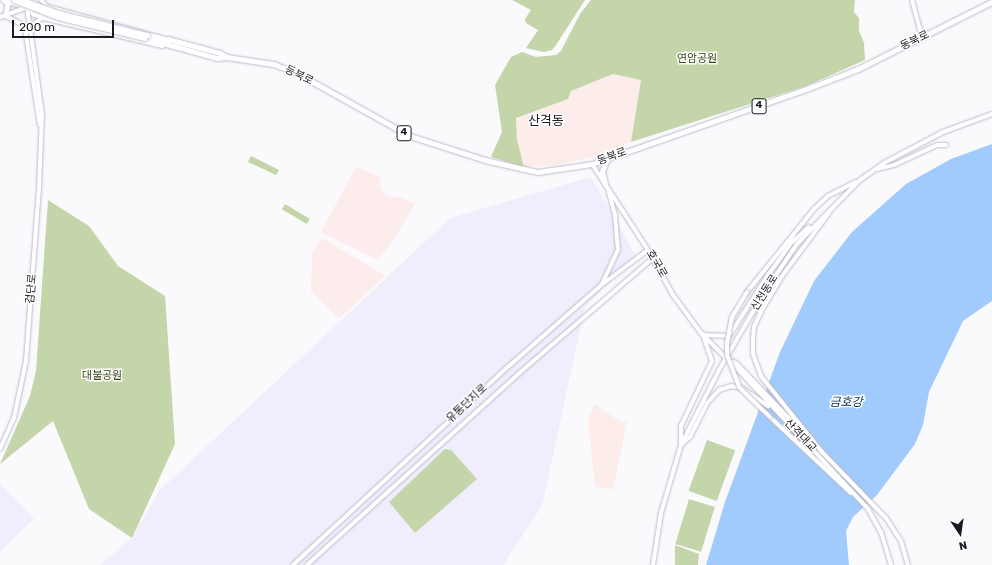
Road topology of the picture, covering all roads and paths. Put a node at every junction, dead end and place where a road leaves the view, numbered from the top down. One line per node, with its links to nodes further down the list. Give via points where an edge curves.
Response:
1 (4, 0): 8 (main road); 12 (main road, via 8,3)
2 (14, 0): 15 (main road, 4, bridge, via 40,11)
3 (23, 0): 8 (main road); 15 (main road, 4, bridge, via 59,13)
4 (30, 0): 8 (main road)
5 (41, 0): 9 (main road)
6 (912, 0): 16 (main road)
7 (992, 2): 16 (main road, 동북로 / 4)
8 (26, 7): 9 (main road, via 36,4); 11 (main road); 12 (main road); 14 (main road, 검단로)
9 (47, 7): 10 (main road)
10 (55, 9): 13 (main road, via 46,10 44,14); 17 (main road)
11 (43, 17): 13 (main road); 14 (main road, via 33,25)
12 (2, 18): 14 (main road, via 22,24)
13 (50, 19): 18 (main road, via 137,41)
14 (29, 34): 36 (main road, 검단로, via 40,125 39,188 26,362 14,418)
15 (146, 36): 17 (main road, 동북로 / 4); 18 (main road, 동북로 / 4)
16 (922, 38): 22 (main road, 동북로 / 4, via 858,69 809,88)
17 (169, 40): 19 (main road, 동북로 / 4, via 220,52)
18 (169, 45): 19 (main road, 동북로 / 4, via 217,58)
19 (227, 57): 23 (main road, 동북로 / 4, via 274,64 299,74 410,136 485,160 538,172)
20 (992, 114): 24 (main road, 신천동로, via 943,132)
21 (946, 145): 24 (main road, via 937,145 894,165)
22 (608, 158): 23 (main road, 동북로 / 4); 26 (main road, via 602,168)
23 (592, 164): 26 (main road, 호국로)
24 (875, 170): 25 (main road, 신천동로)
25 (860, 180): 27 (main road, 신천동로); 38 (main road, bridge, via 828,196 814,209 747,292 732,317 727,343 731,372 739,387)
26 (606, 186): 29 (main road, 호국로); 31 (main road, via 615,215 618,250)
27 (837, 202): 28 (main road, 신천동로); 37 (main road, via 782,276 754,328 753,354 761,376)
28 (816, 222): 32 (main road, via 791,242 729,336); 33 (main road, 신천동로, via 797,244)
29 (648, 250): 30 (main road, 호국로); 31 (main road, 유통단지로)
30 (653, 258): 32 (main road, 호국로, via 688,316); 40 (main road, 유통단지로, via 522,370)
31 (600, 286): 39 (main road, 유통단지로, via 367,494)
32 (702, 334): 33 (main road, 호국로); 35 (main road, via 712,361 681,426)
33 (728, 360): 34 (main road, 산격대교); 35 (main road, 신천동로); 37 (main road, via 736,363)
34 (792, 428): 35 (main road, bridge, via 770,407 742,388 726,387 713,394 690,437); 38 (main road, 산격대교)
35 (681, 445): 41 (main road, 신천동로, via 661,513)
36 (0, 449)
37 (822, 452): 43 (main road, via 886,518 901,541)
38 (870, 510): 42 (main road, via 882,532)
39 (293, 565)
40 (307, 565)
41 (653, 565)
42 (891, 565)
43 (908, 565)

